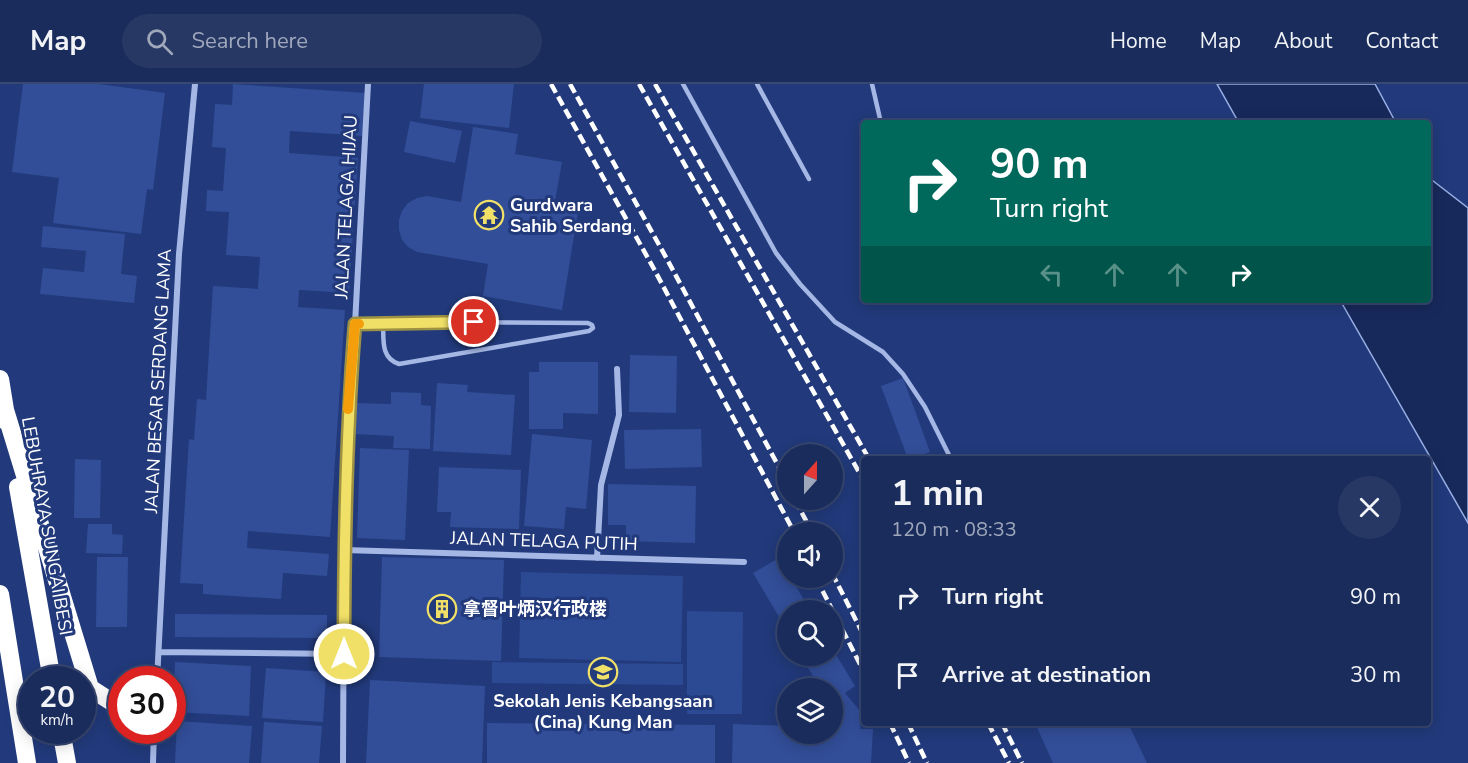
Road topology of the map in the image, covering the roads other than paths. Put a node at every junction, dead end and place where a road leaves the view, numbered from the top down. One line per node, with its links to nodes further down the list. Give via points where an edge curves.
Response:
1 (195, 84): 18 (street, JALAN BESAR SERDANG LAMA, via 179,254)
2 (368, 84): 9 (street, JALAN TELAGA HIJAU)
3 (683, 84): 13 (lane, via 776,253 835,322 883,352 903,374)
4 (757, 84): 7 (lane)
5 (872, 84): 6 (lane)
6 (880, 120)
7 (809, 179)
8 (383, 322): 8 (lane, via 588,323 592,328 399,364 385,355); 9 (lane)
9 (355, 324): 14 (street, JALAN TELAGA HIJAU)
10 (617, 369): 15 (street, via 619,415 601,485)
11 (0, 379): 12 (highway, LEBUHRAYA SUNGAI BESI)
12 (5, 410): 20 (highway, LEBUHRAYA SUNGAI BESI); 22 (highway, via 90,688)
13 (950, 456)
14 (344, 550): 15 (street, JALAN TELAGA PUTIH); 19 (street, JALAN TELAGA HIJAU)
15 (597, 558): 16 (street, JALAN TELAGA PUTIH)
16 (744, 562)
17 (0, 594): 25 (highway)
18 (159, 652): 19 (street); 21 (street, JALAN BESAR SERDANG LAMA)
19 (344, 654): 28 (street, JALAN TELAGA HIJAU)
20 (50, 666)
21 (158, 666)
22 (108, 700)
23 (64, 744): 26 (highway)
24 (154, 744): 27 (street)
25 (27, 763)
26 (67, 763)
27 (153, 763)
28 (343, 763)

